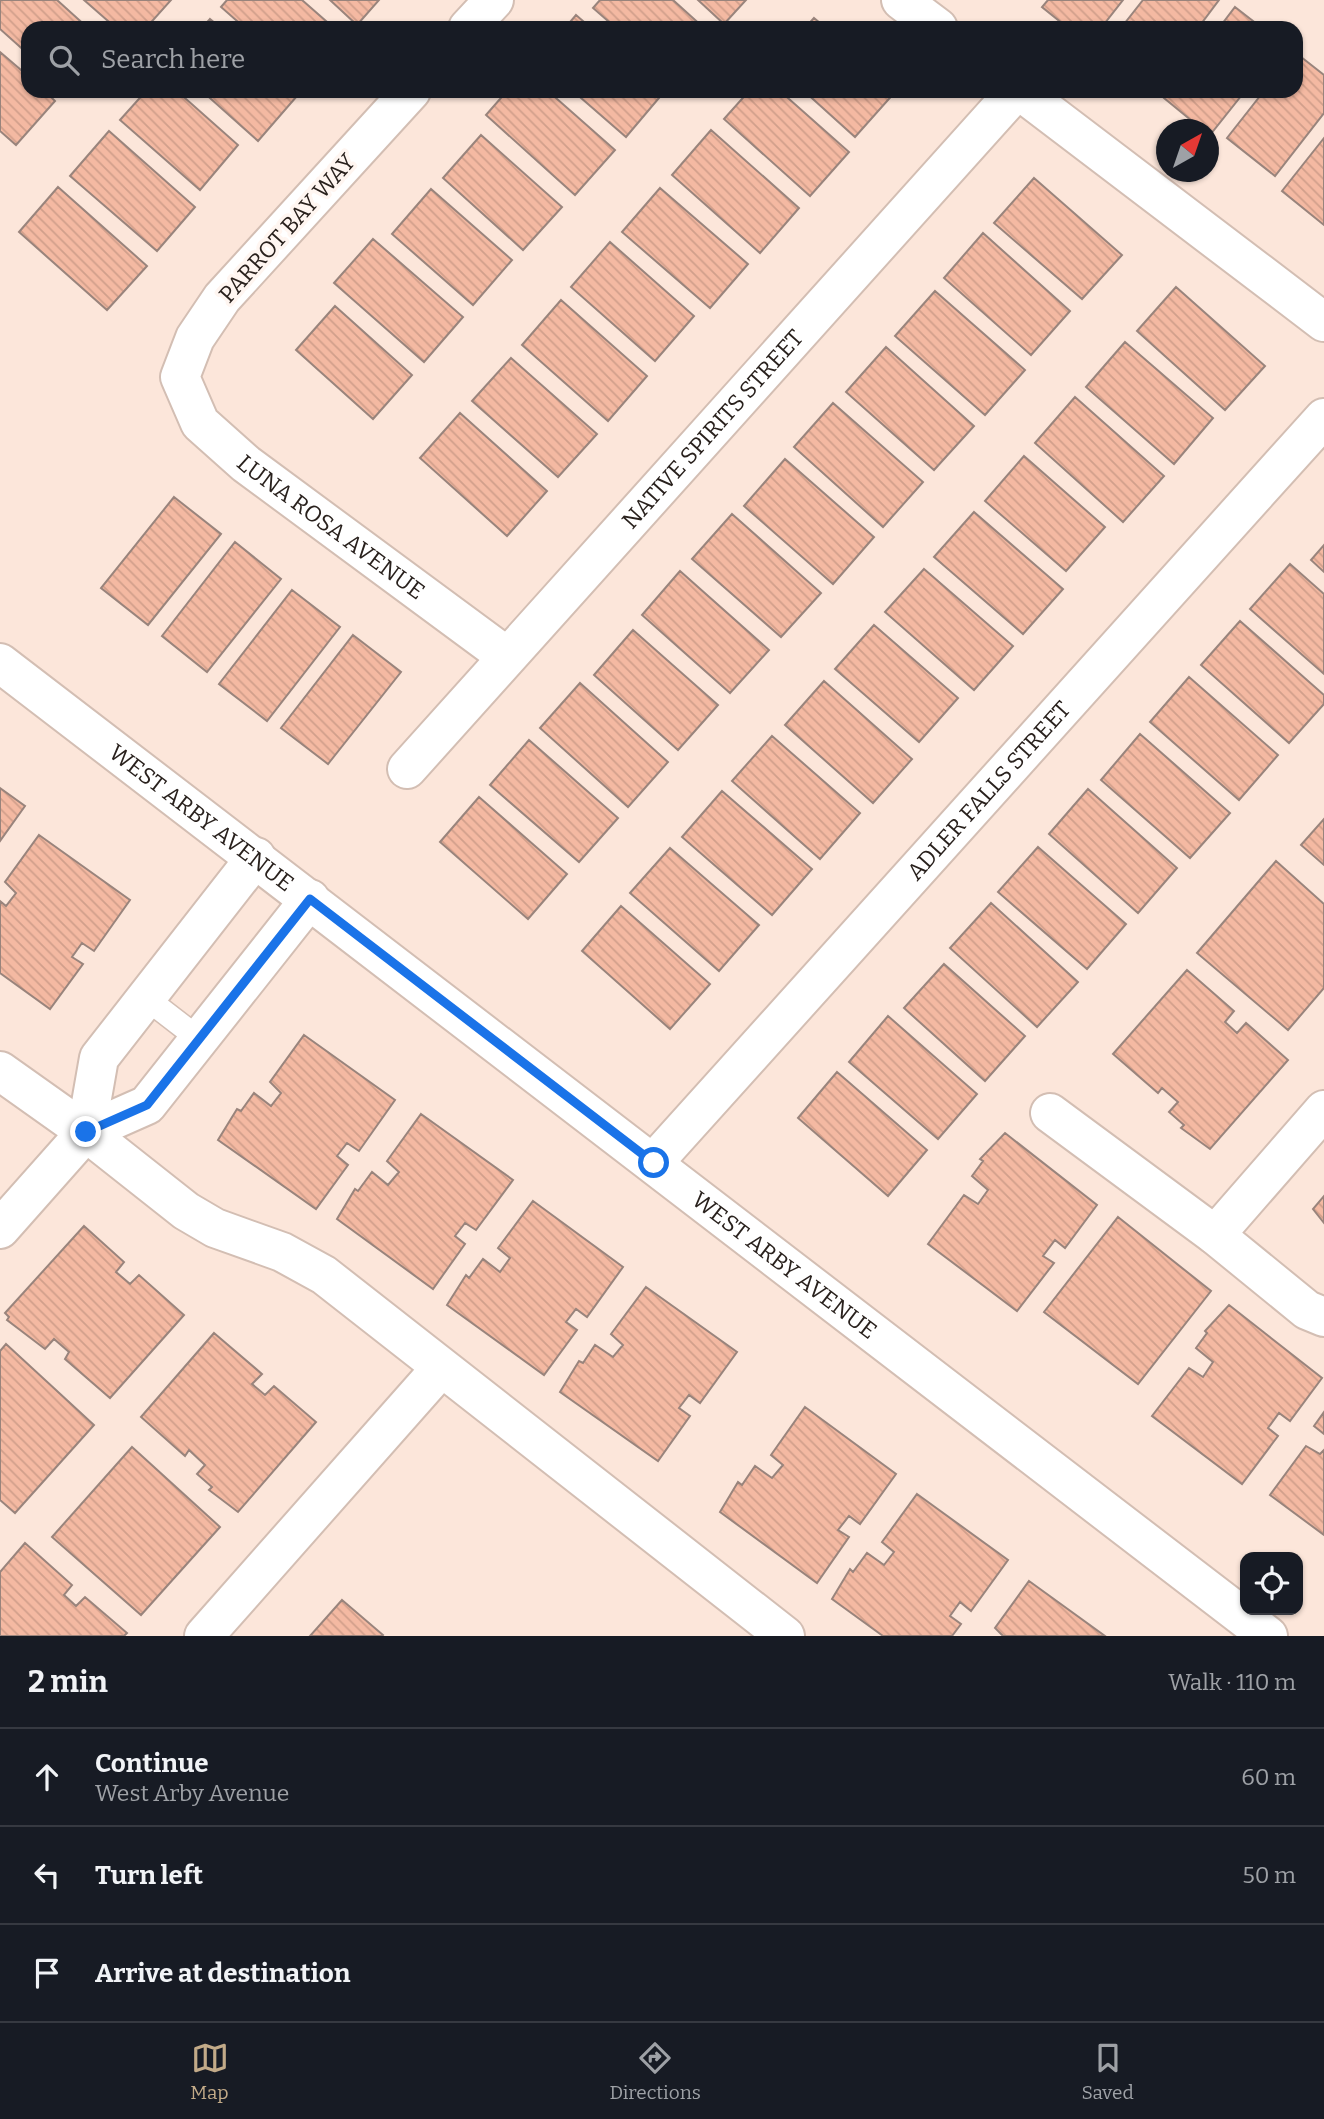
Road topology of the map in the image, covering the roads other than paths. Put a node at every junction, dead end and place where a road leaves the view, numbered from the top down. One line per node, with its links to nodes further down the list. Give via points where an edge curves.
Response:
1 (494, 0): 3 (street)
2 (901, 0): 4 (street)
3 (474, 21)
4 (929, 21)
5 (405, 98): 9 (street, PARROT BAY WAY, via 222,299 195,338)
6 (1012, 98): 11 (street, NATIVE SPIRITS STREET)
7 (1027, 98): 8 (street)
8 (1324, 322)
9 (180, 377): 11 (street, LUNA ROSA AVENUE, via 200,423 246,464)
10 (1324, 418): 22 (street, ADLER FALLS STREET)
11 (506, 656): 13 (street, NATIVE SPIRITS STREET)
12 (0, 663): 14 (street, WEST ARBY AVENUE)
13 (407, 769)
14 (256, 858): 15 (street, WEST ARBY AVENUE); 16 (street)
15 (310, 899): 17 (street); 22 (street, WEST ARBY AVENUE)
16 (146, 999): 17 (lane); 21 (street, via 99,1058)
17 (199, 1039): 21 (street, via 147,1105)
18 (0, 1071): 21 (street)
19 (1324, 1110): 24 (street)
20 (1050, 1113): 24 (street)
21 (86, 1132): 23 (street); 26 (street, via 186,1211 324,1275)
22 (654, 1163): 29 (street, WEST ARBY AVENUE)
23 (0, 1229)
24 (1215, 1235): 25 (street, via 1307,1310)
25 (1324, 1317)
26 (441, 1368): 27 (street); 28 (street)
27 (204, 1636)
28 (785, 1636)
29 (1268, 1636)

